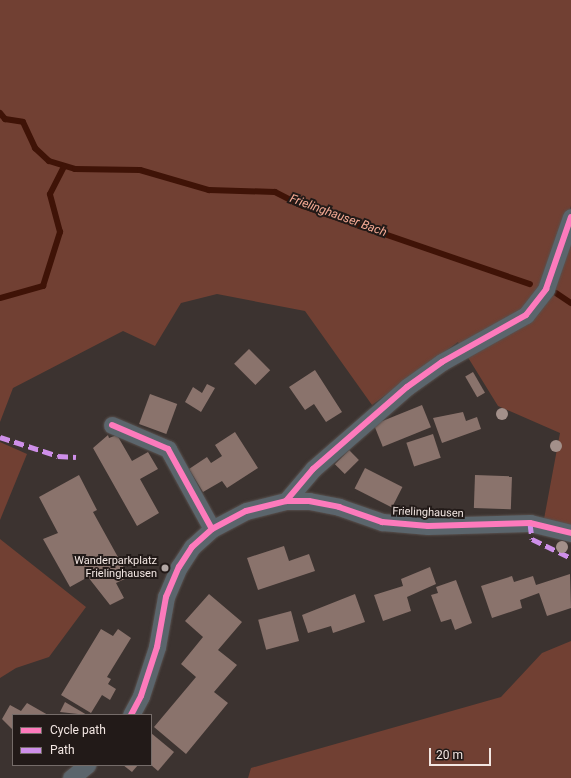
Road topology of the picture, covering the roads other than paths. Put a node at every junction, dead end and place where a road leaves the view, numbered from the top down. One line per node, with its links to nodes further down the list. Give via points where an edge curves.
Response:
1 (571, 217): 3 (street, via 541,299 526,315 477,342 407,387 313,468)
2 (112, 425): 4 (street, via 168,449)
3 (286, 501): 4 (street, Frielinghausen, via 246,511); 5 (street, Frielinghausen, via 338,507 382,522 428,526 530,523)
4 (212, 529): 6 (street, Frielinghausen, via 192,547 171,585 157,647 141,696)
5 (571, 533)
6 (132, 714)
7 (86, 766): 8 (street)
8 (71, 778)

